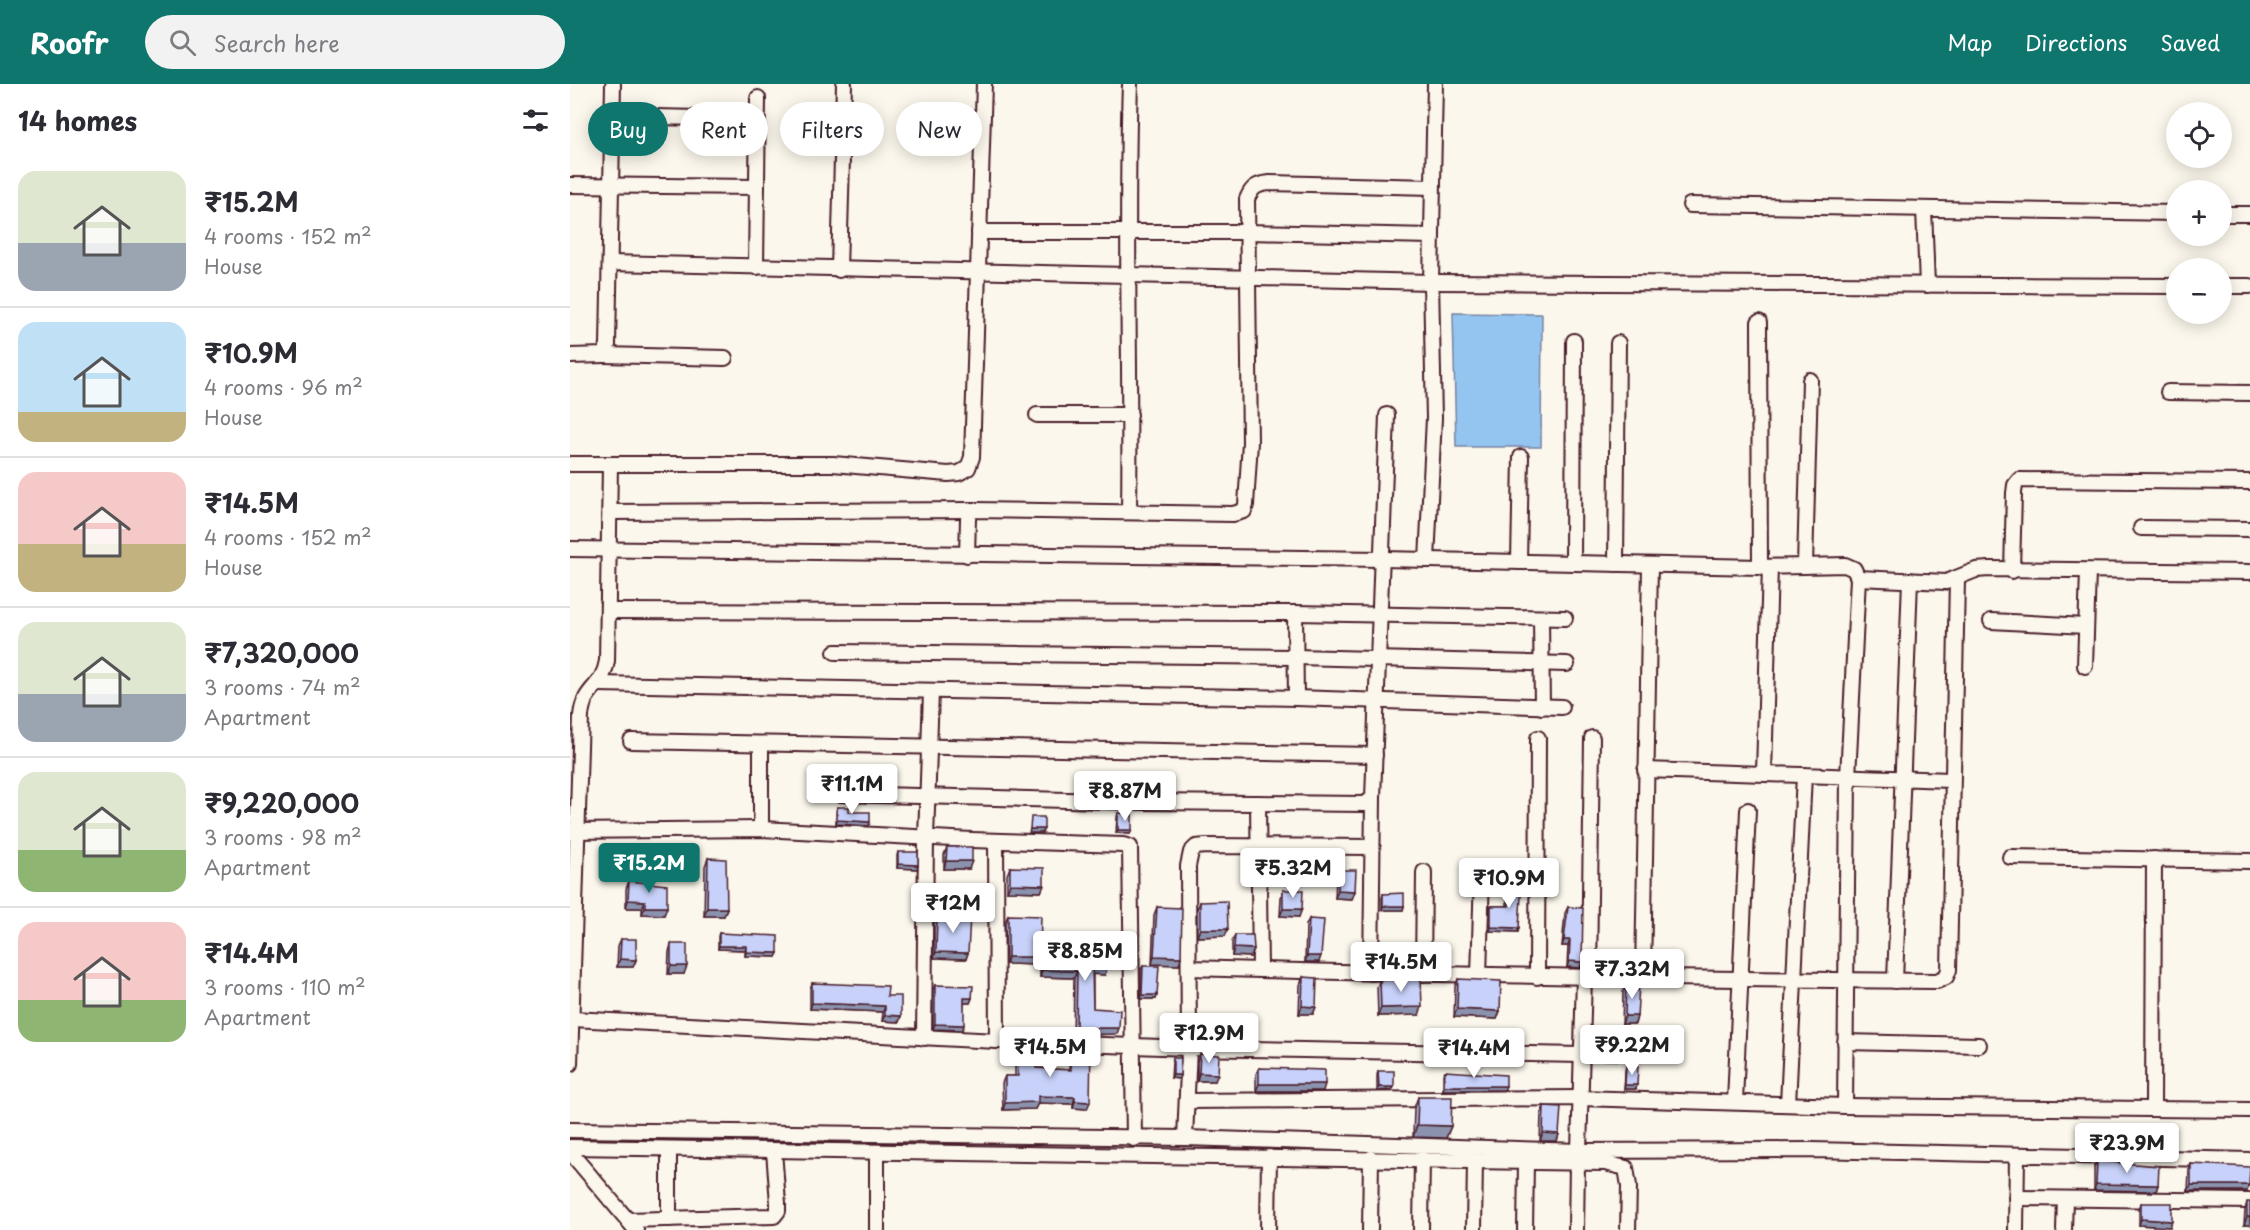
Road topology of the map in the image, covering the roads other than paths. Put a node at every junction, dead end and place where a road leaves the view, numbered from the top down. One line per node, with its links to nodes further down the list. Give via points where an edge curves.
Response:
1 (613, 84): 7 (street)
2 (844, 84): 24 (street)
3 (984, 84): 19 (street)
4 (1130, 84): 18 (street)
5 (1435, 84): 12 (street)
6 (758, 98): 11 (street)
7 (612, 102)
8 (611, 156): 10 (street)
9 (570, 185): 10 (street)
10 (611, 186): 11 (street); 22 (street)
11 (757, 187): 23 (street)
12 (1432, 187): 20 (street, via 1259,184 1251,189 1247,199); 21 (street)
13 (1690, 205): 14 (street)
14 (1924, 209): 15 (street); 29 (street)
15 (2166, 213)
16 (2232, 214): 17 (street)
17 (2250, 214)
18 (1127, 231): 19 (street); 20 (street); 26 (street)
19 (979, 232): 25 (street)
20 (1248, 232): 21 (street); 27 (street)
21 (1432, 236): 28 (street)
22 (610, 263): 23 (street); 36 (street, via 608,345)
23 (756, 267): 24 (street)
24 (839, 270): 25 (street)
25 (978, 274): 26 (street); 47 (street, via 972,457 968,468 959,473 832,464)
26 (1128, 276): 27 (street); 43 (street)
27 (1248, 279): 28 (street); 50 (street, via 1250,442 1244,511)
28 (1431, 282): 29 (street); 58 (street, via 1434,429)
29 (1927, 285): 30 (street)
30 (2166, 286)
31 (2232, 286): 32 (street)
32 (2250, 286)
33 (1759, 322): 64 (street)
34 (1574, 341): 60 (street)
35 (1618, 343): 61 (street)
36 (604, 355): 37 (street); 38 (street)
37 (570, 356)
38 (725, 358)
39 (1810, 380): 63 (street)
40 (2168, 392): 41 (street)
41 (2250, 393)
42 (1036, 415): 43 (street)
43 (1130, 415): 50 (street)
44 (1387, 415): 57 (street)
45 (1521, 457): 59 (street)
46 (570, 464): 47 (street)
47 (610, 465): 51 (street)
48 (2250, 482): 65 (street, via 2019,480 2014,493)
49 (974, 510): 50 (street); 51 (street); 56 (street, via 968,519)
50 (1129, 511)
51 (609, 512): 55 (street)
52 (2140, 528): 53 (street)
53 (2250, 530)
54 (570, 549): 55 (street)
55 (609, 550): 56 (street); 71 (street)
56 (967, 555): 57 (street)
57 (1383, 559): 58 (street); 73 (street)
58 (1427, 560): 59 (street)
59 (1519, 562): 60 (street)
60 (1573, 563): 61 (street)
61 (1616, 564): 62 (street)
62 (1650, 565): 64 (street); 97 (street)
63 (1804, 566): 64 (street); 68 (street, via 1845,565 1854,569)
64 (1765, 567): 98 (street)
65 (2012, 571): 66 (street); 70 (street, via 1976,570)
66 (2088, 571): 67 (street); 77 (street)
67 (2250, 572)
68 (1858, 578): 69 (street); 100 (street)
69 (1910, 580): 70 (street); 101 (street)
70 (1957, 580): 102 (street)
71 (609, 611): 72 (street); 84 (street, via 608,662)
72 (1295, 613): 73 (street); 79 (street)
73 (1380, 616): 74 (street); 80 (street)
74 (1541, 618): 75 (street); 81 (street)
75 (1565, 618)
76 (1991, 621): 77 (street)
77 (2086, 626): 83 (street)
78 (835, 652): 79 (street)
79 (1296, 657): 80 (street); 86 (street)
80 (1378, 659): 81 (street); 87 (street)
81 (1541, 663): 82 (street); 88 (street)
82 (1567, 664)
83 (2085, 666)
84 (599, 684): 85 (street); 90 (street, via 582,699)
85 (931, 692): 86 (street); 95 (street)
86 (1296, 698): 87 (street)
87 (1377, 702): 88 (street); 96 (street)
88 (1542, 707): 89 (street)
89 (1562, 707)
90 (575, 716): 109 (street)
91 (1538, 738): 125 (street)
92 (1592, 738): 126 (street)
93 (631, 741): 94 (street)
94 (761, 745): 95 (street); 108 (street)
95 (928, 746): 96 (street); 104 (street)
96 (1375, 755): 105 (street)
97 (1646, 770): 98 (street); 124 (street)
98 (1764, 774): 99 (street)
99 (1804, 775): 100 (street); 128 (street)
100 (1848, 777): 101 (street); 129 (street)
101 (1901, 780): 102 (street); 130 (street)
102 (1951, 780): 130 (street, via 1949,970 1946,977 1937,981)
103 (840, 794): 104 (street)
104 (927, 796): 106 (street); 110 (street)
105 (1373, 798): 106 (street, via 1365,804); 113 (street)
106 (1258, 803): 112 (street)
107 (1748, 810): 127 (street)
108 (761, 829): 109 (street); 110 (street)
109 (573, 831): 131 (street)
110 (926, 838): 111 (street); 132 (street)
111 (996, 842): 133 (street); 135 (street, via 1130,847)
112 (1258, 847): 113 (street); 119 (street, via 1206,846 1191,852); 120 (street)
113 (1372, 847): 121 (street)
114 (2010, 857): 115 (street)
115 (2154, 859): 116 (street); 145 (street)
116 (2250, 861)
117 (1424, 872): 122 (street)
118 (1482, 873): 123 (street)
119 (1189, 968): 120 (street); 137 (street)
120 (1260, 970): 121 (street)
121 (1371, 973): 122 (street)
122 (1423, 974): 123 (street)
123 (1479, 976): 125 (street)
124 (1642, 976): 126 (street); 127 (street)
125 (1537, 977): 126 (street)
126 (1586, 977): 138 (street)
127 (1741, 979): 128 (street); 142 (street)
128 (1794, 980): 129 (street); 143 (street)
129 (1846, 980): 130 (street); 134 (street)
130 (1895, 981)
131 (572, 1019): 132 (street); 139 (street)
132 (924, 1038): 133 (street)
133 (997, 1041): 135 (street)
134 (1845, 1042): 136 (street); 144 (street)
135 (1131, 1044): 137 (street); 149 (street)
136 (1979, 1045)
137 (1189, 1048): 138 (street); 141 (street)
138 (1581, 1055): 140 (street)
139 (570, 1064)
140 (1579, 1098): 141 (street); 142 (street); 156 (street)
141 (1187, 1101): 148 (street)
142 (1735, 1102): 143 (street)
143 (1788, 1104): 144 (street)
144 (1845, 1106): 145 (street)
145 (2153, 1109): 146 (street)
146 (2250, 1110)
147 (570, 1130): 149 (street)
148 (1185, 1138): 149 (street); 156 (street)
149 (1134, 1139)
150 (570, 1147): 151 (street); 166 (street)
151 (669, 1149): 152 (street); 165 (street)
152 (774, 1151): 153 (street); 165 (street, via 778,1211 774,1216)
153 (877, 1152): 155 (street); 167 (street)
154 (2017, 1155): 156 (street, via 1812,1150); 159 (street); 162 (street)
155 (1269, 1157): 157 (street); 168 (street)
156 (1578, 1157): 161 (street); 173 (street); 174 (street, via 1626,1168)
157 (1371, 1158): 158 (street); 169 (street)
158 (1422, 1160): 160 (street); 170 (street)
159 (2250, 1160)
160 (1475, 1161): 161 (street); 171 (street)
161 (1526, 1162): 172 (street)
162 (2016, 1198): 163 (street); 175 (street)
163 (2065, 1199): 164 (street); 176 (street)
164 (2250, 1201)
165 (669, 1220): 166 (street)
166 (632, 1225)
167 (877, 1230)
168 (1268, 1230)
169 (1370, 1230)
170 (1421, 1230)
171 (1474, 1230)
172 (1525, 1230)
173 (1576, 1230)
174 (1628, 1230)
175 (2016, 1230)
176 (2064, 1230)

